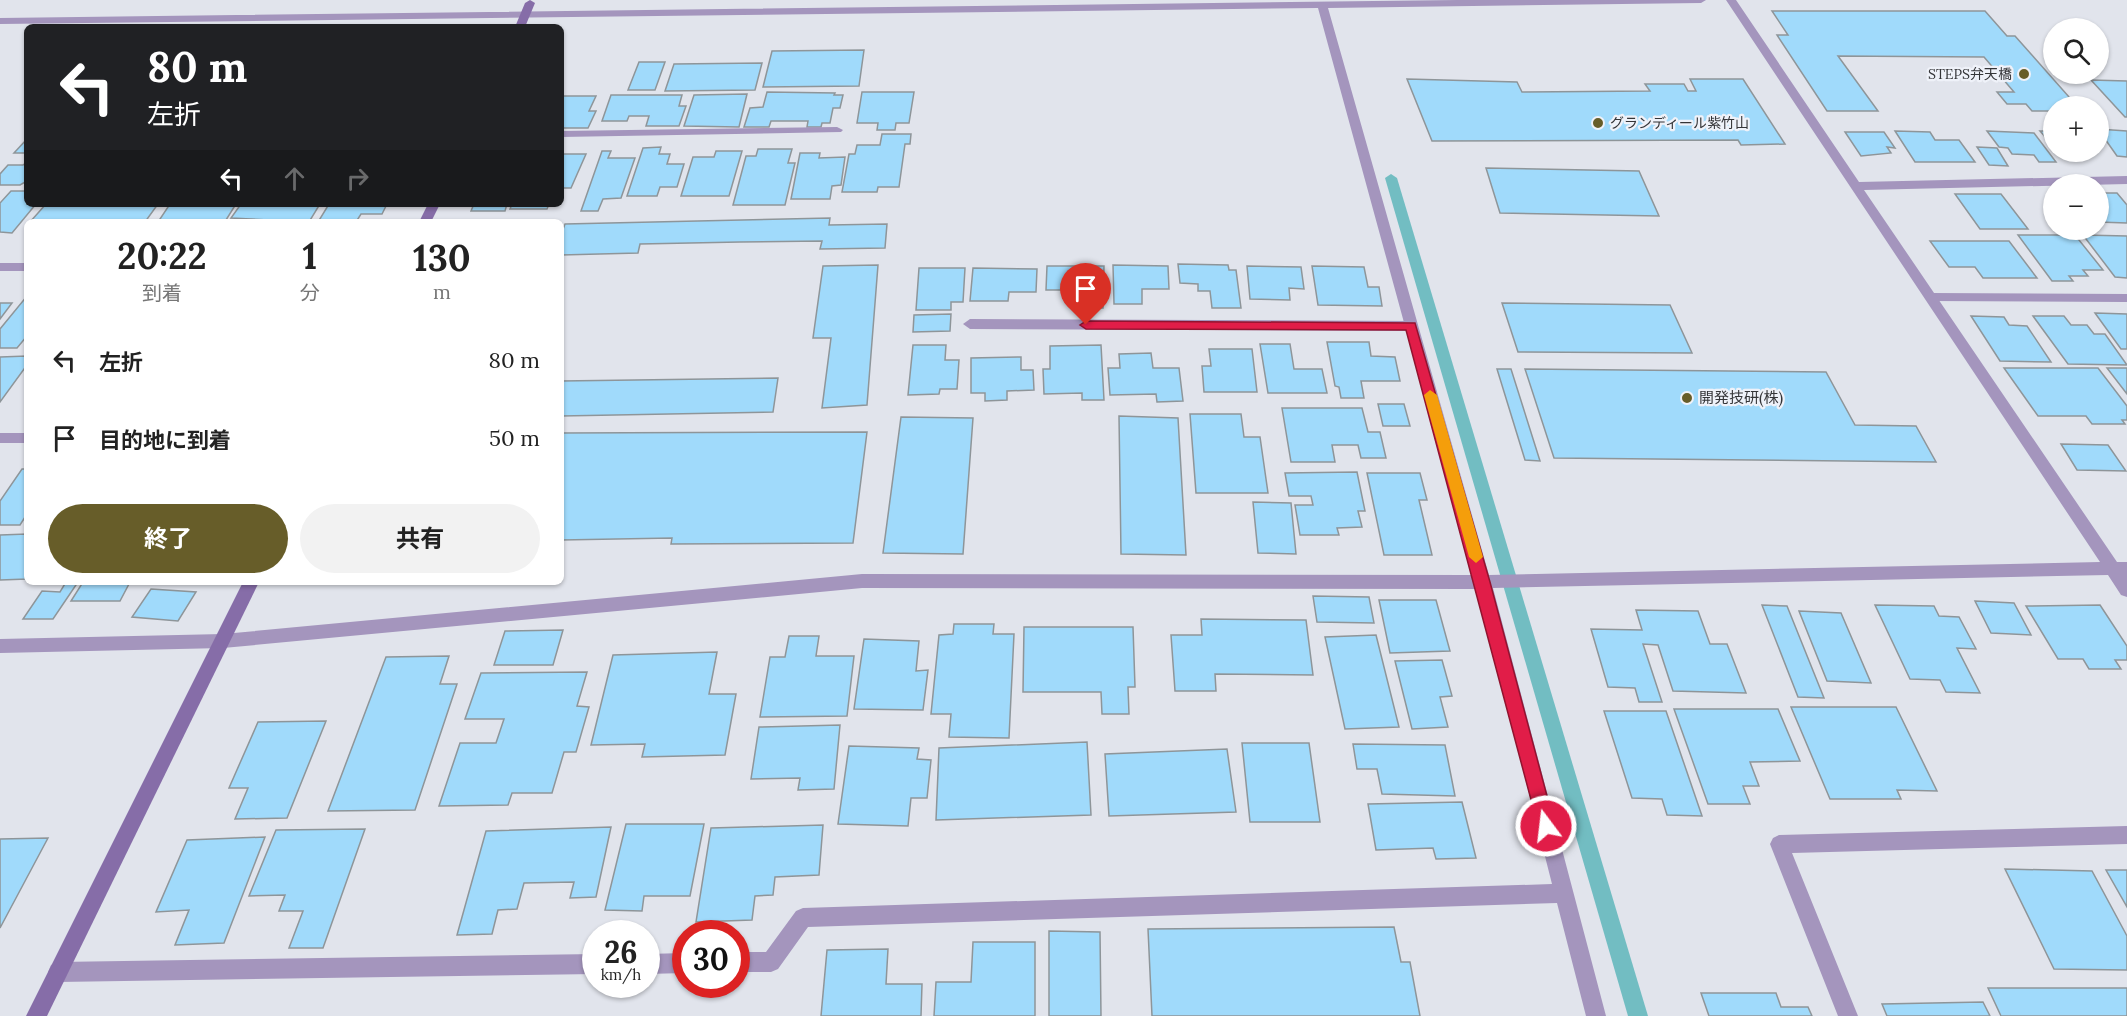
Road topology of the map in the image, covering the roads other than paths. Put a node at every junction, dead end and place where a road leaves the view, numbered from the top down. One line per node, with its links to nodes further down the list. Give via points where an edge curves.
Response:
1 (1701, 0): 3 (street)
2 (1731, 0): 11 (street)
3 (1322, 5): 4 (street); 17 (street)
4 (528, 8): 6 (street); 7 (street)
5 (0, 21): 6 (street)
6 (182, 24)
7 (521, 24)
8 (837, 130): 9 (street)
9 (564, 135)
10 (2127, 180): 11 (street)
11 (1856, 186): 14 (street)
12 (0, 267): 13 (street)
13 (24, 267)
14 (1930, 297): 15 (street); 20 (street)
15 (2127, 297)
16 (970, 324): 17 (street)
17 (1411, 326): 21 (street)
18 (0, 438): 19 (street)
19 (24, 438)
20 (2120, 569): 21 (street); 23 (street)
21 (1483, 582): 24 (street, via 862,581); 27 (street)
22 (250, 585): 24 (street)
23 (2127, 590)
24 (223, 641): 25 (street); 30 (street)
25 (0, 646)
26 (2127, 835): 33 (street, via 1779,844)
27 (1564, 893): 28 (street, via 803,918 771,962); 32 (street)
28 (750, 962)
29 (582, 964): 30 (street)
30 (58, 972): 31 (street)
31 (36, 1016)
32 (1596, 1016)
33 (1848, 1016)

